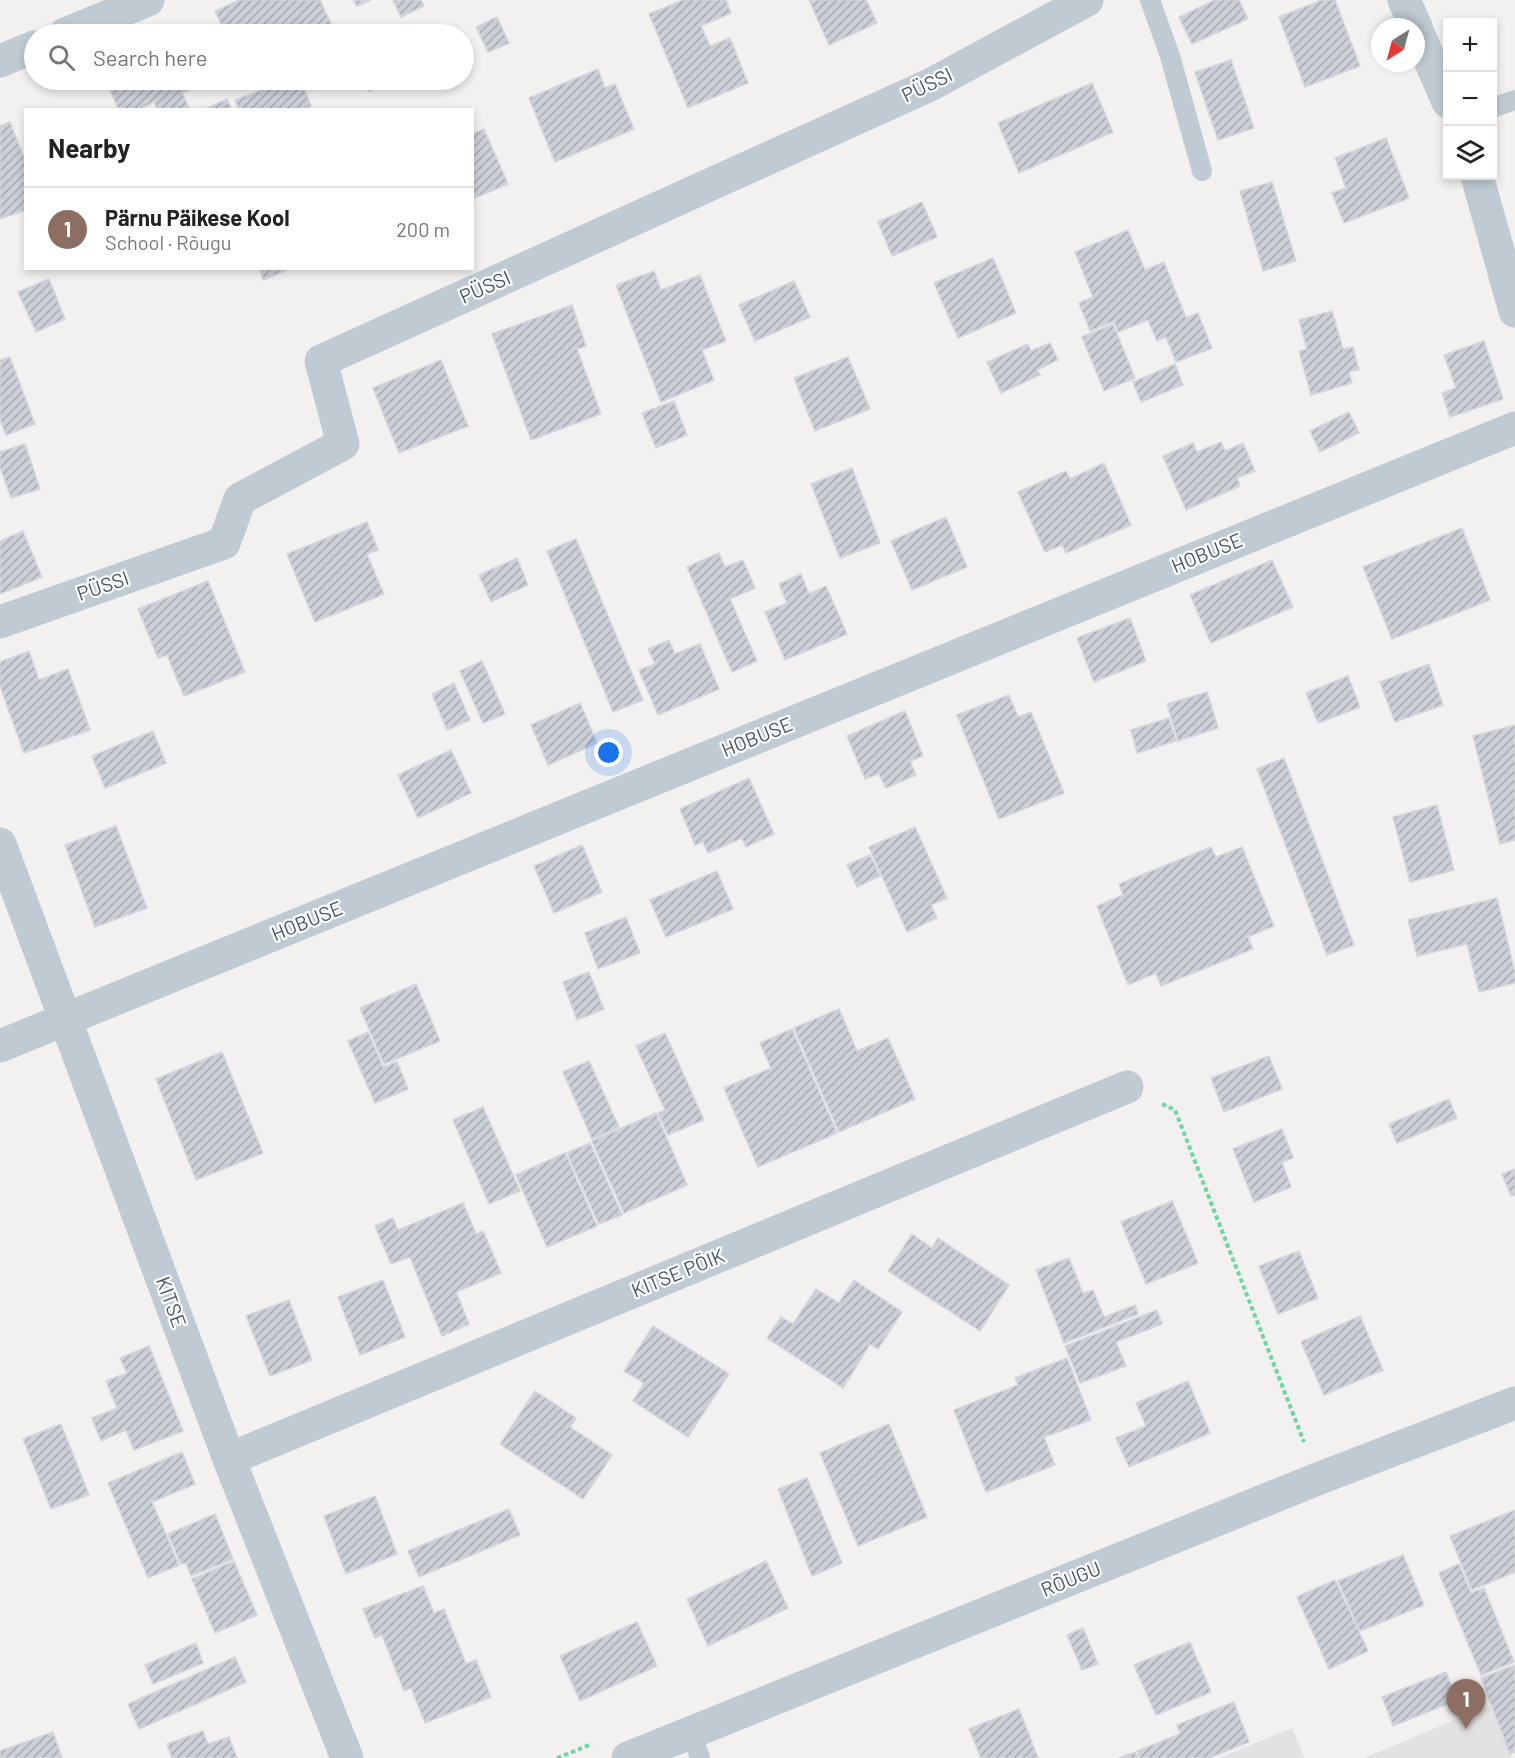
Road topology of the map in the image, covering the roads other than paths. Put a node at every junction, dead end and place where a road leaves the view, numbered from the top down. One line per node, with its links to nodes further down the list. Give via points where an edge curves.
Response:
1 (148, 0): 6 (street)
2 (1087, 0): 17 (street, PÜSSI, via 930,85 321,361 342,444 240,499 224,543)
3 (1150, 0): 13 (lane)
4 (1404, 0): 5 (street)
5 (1412, 18)
6 (89, 24)
7 (1425, 48): 10 (street)
8 (24, 51): 9 (street)
9 (0, 61)
10 (1443, 90)
11 (1515, 100): 12 (lane)
12 (1497, 106)
13 (1202, 171)
14 (1478, 180): 15 (street)
15 (1515, 311)
16 (1515, 428): 19 (street, HOBUSE)
17 (0, 622)
18 (0, 844): 19 (street, KITSE)
19 (66, 1019): 20 (street, HOBUSE); 23 (street, KITSE)
20 (0, 1046)
21 (1127, 1087): 23 (street, KITSE PÕIK)
22 (1515, 1403): 24 (street, RÕUGU, via 1320,1478)
23 (229, 1459): 25 (street, KITSE)
24 (696, 1745): 26 (street, RÕUGU)
25 (347, 1758)
26 (628, 1758)

